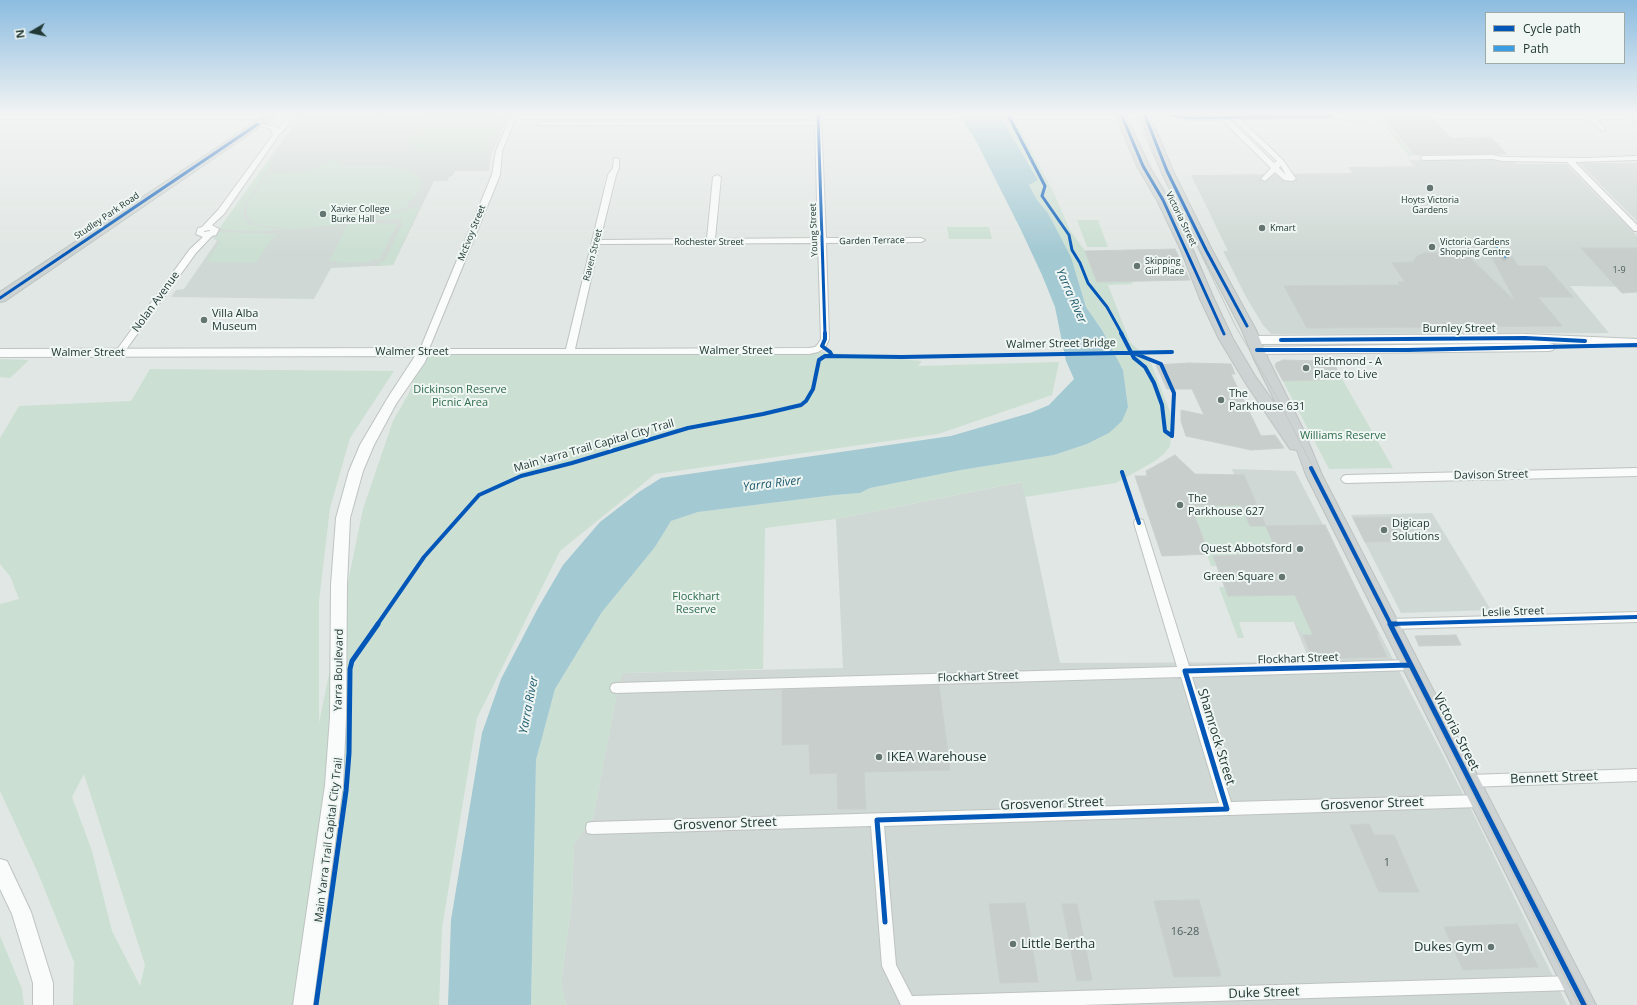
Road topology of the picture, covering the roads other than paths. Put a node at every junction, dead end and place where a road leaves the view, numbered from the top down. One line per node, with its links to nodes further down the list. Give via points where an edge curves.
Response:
1 (616, 159): 21 (street, Raven Street)
2 (204, 160): 25 (main road, Studley Park Road)
3 (258, 160): 17 (street, Nolan Avenue)
4 (498, 160): 34 (street, McEvoy Street, via 496,175)
5 (819, 160): 23 (street, Young Street)
6 (1141, 160): 28 (main road, Victoria Street, via 1165,203)
7 (1163, 160): 30 (main road, Victoria Street)
8 (1267, 160): 14 (street)
9 (1274, 160): 14 (street, via 1278,165)
10 (1279, 160): 14 (street, via 1289,179)
11 (1562, 160): 12 (street)
12 (1569, 160): 13 (street); 18 (street)
13 (1604, 160)
14 (1275, 167): 16 (street)
15 (717, 177): 22 (street)
16 (1264, 179)
17 (221, 212): 19 (street, Nolan Avenue); 19 (street, Nolan Avenue, via 215,231)
18 (1637, 229)
19 (207, 231): 24 (street, Nolan Avenue); 24 (street, Nolan Avenue, via 200,234)
20 (922, 240): 23 (street, Garden Terrace)
21 (596, 242): 22 (street, Rochester Street); 35 (street, Raven Street)
22 (711, 242): 23 (street, Rochester Street)
23 (822, 242): 31 (street, Young Street)
24 (193, 251): 37 (street, Nolan Avenue)
25 (0, 298)
26 (1402, 338): 27 (street, Burnley Street); 30 (street, Burnley Street); 33 (street)
27 (1525, 338): 29 (street, Burnley Street); 32 (street)
28 (1229, 344): 30 (main road); 38 (main road, Victoria Street)
29 (1637, 344): 32 (street, Burnley Street)
30 (1255, 345): 33 (street, Burnley Street); 38 (main road, Victoria Street, via 1298,433)
31 (822, 346): 35 (street, Walmer Street, via 809,351)
32 (1533, 348): 33 (street, Burnley Street)
33 (1407, 350)
34 (423, 352): 35 (street, Walmer Street); 37 (street, Walmer Street); 57 (street, Yarra Boulevard, via 419,362 391,402 368,445 356,471 343,518 334,785)
35 (570, 352)
36 (0, 353): 37 (street, Walmer Street)
37 (119, 353)
38 (1311, 468): 43 (main road, Victoria Street)
39 (1637, 472): 40 (street, Davison Street)
40 (1346, 479)
41 (1139, 523): 45 (street, Shamrock Street)
42 (1637, 617): 43 (street, Leslie Street)
43 (1390, 624): 44 (main road, Victoria Street)
44 (1411, 665): 45 (street, Flockhart Street); 48 (main road, Victoria Street)
45 (1185, 671): 46 (street, Flockhart Street); 50 (street, Shamrock Street)
46 (616, 688)
47 (1637, 775): 48 (street, Bennett Street)
48 (1470, 781): 49 (main road, Victoria Street)
49 (1480, 801): 50 (street, Grosvenor Street); 54 (main road, Victoria Street)
50 (1227, 808): 51 (street, Grosvenor Street)
51 (877, 820): 52 (street, Grosvenor Street); 55 (street, via 889,966)
52 (592, 828)
53 (0, 868): 56 (street, via 23,919 43,984)
54 (1573, 983): 55 (street, Duke Street); 58 (main road, Victoria Street)
55 (908, 1004)
56 (43, 1005)
57 (303, 1005)
58 (1584, 1005)

